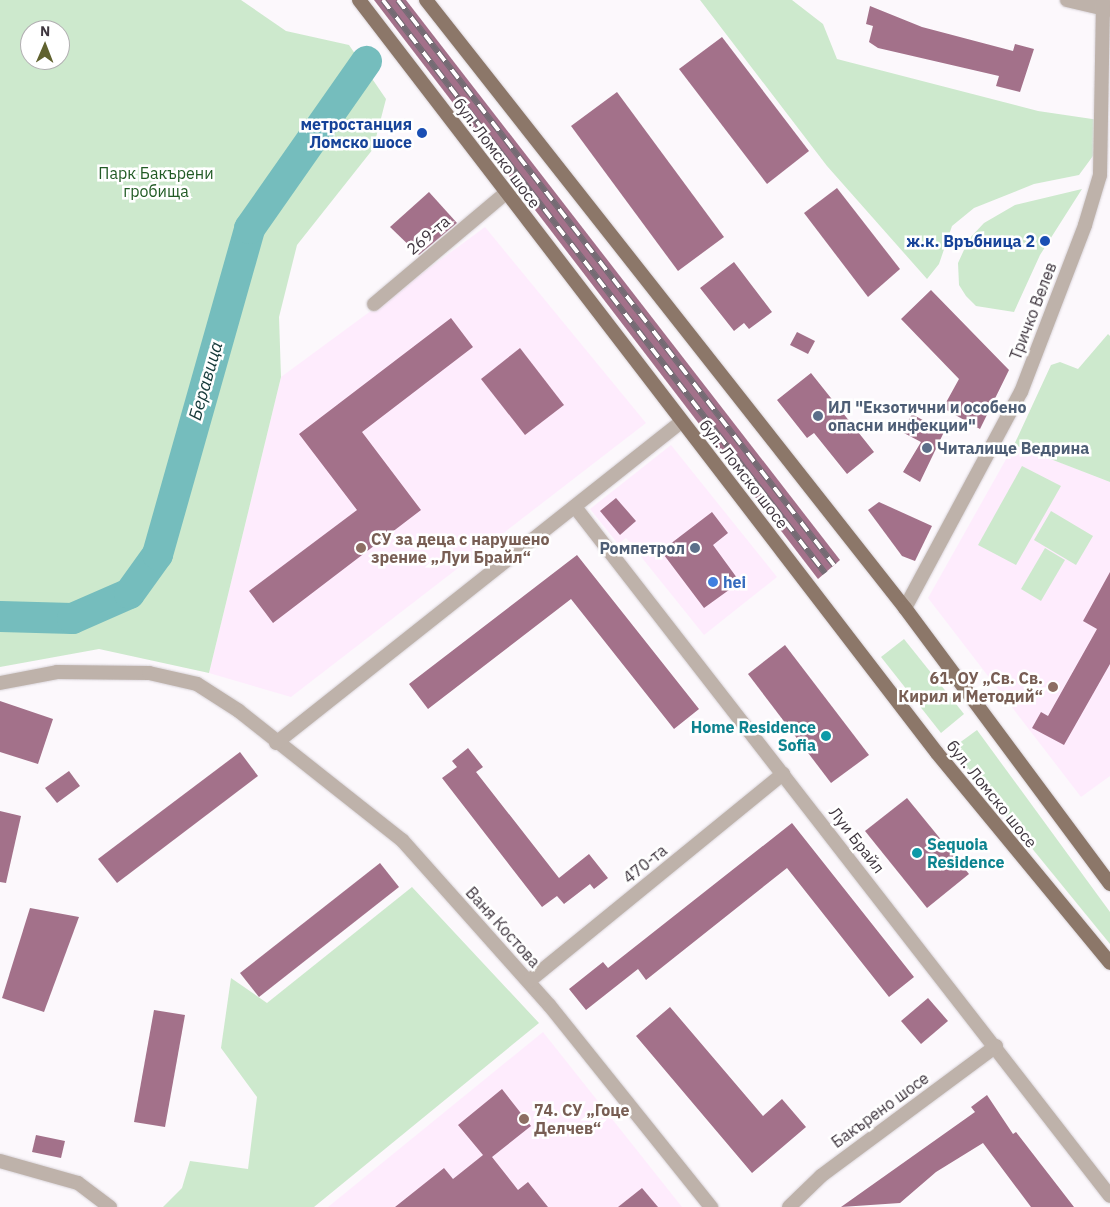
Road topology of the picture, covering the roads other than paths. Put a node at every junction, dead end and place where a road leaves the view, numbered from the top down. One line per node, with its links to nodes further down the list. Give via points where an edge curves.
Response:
1 (359, 0): 6 (main road, бул. Ломско шосе)
2 (426, 0): 10 (main road)
3 (1067, 0): 4 (street)
4 (1105, 6): 5 (street, Тричко Велев)
5 (1107, 76): 10 (street, Тричко Велев, via 1100,175 1043,337 1021,392)
6 (506, 193): 7 (street, 269-та); 8 (main road, бул. Ломско шосе)
7 (374, 304)
8 (681, 422): 9 (street); 15 (main road, бул. Ломско шосе, via 937,753)
9 (575, 507): 12 (street); 13 (street, Луи Брайл)
10 (905, 608): 14 (main road)
11 (0, 684): 12 (street, Ваня Костова, via 57,672 148,673 197,684 233,707)
12 (276, 743): 16 (street, Ваня Костова, via 402,840)
13 (783, 774): 16 (street, 470-та); 17 (street, Луи Брайл)
14 (1110, 884)
15 (1110, 963)
16 (529, 981): 21 (street, Ваня Костова)
17 (996, 1046): 19 (street, Луи Брайл); 22 (street, Бакърено шосе, via 821,1176)
18 (0, 1160): 20 (street, via 78,1183)
19 (1110, 1196)
20 (110, 1207)
21 (712, 1207)
22 (789, 1207)

